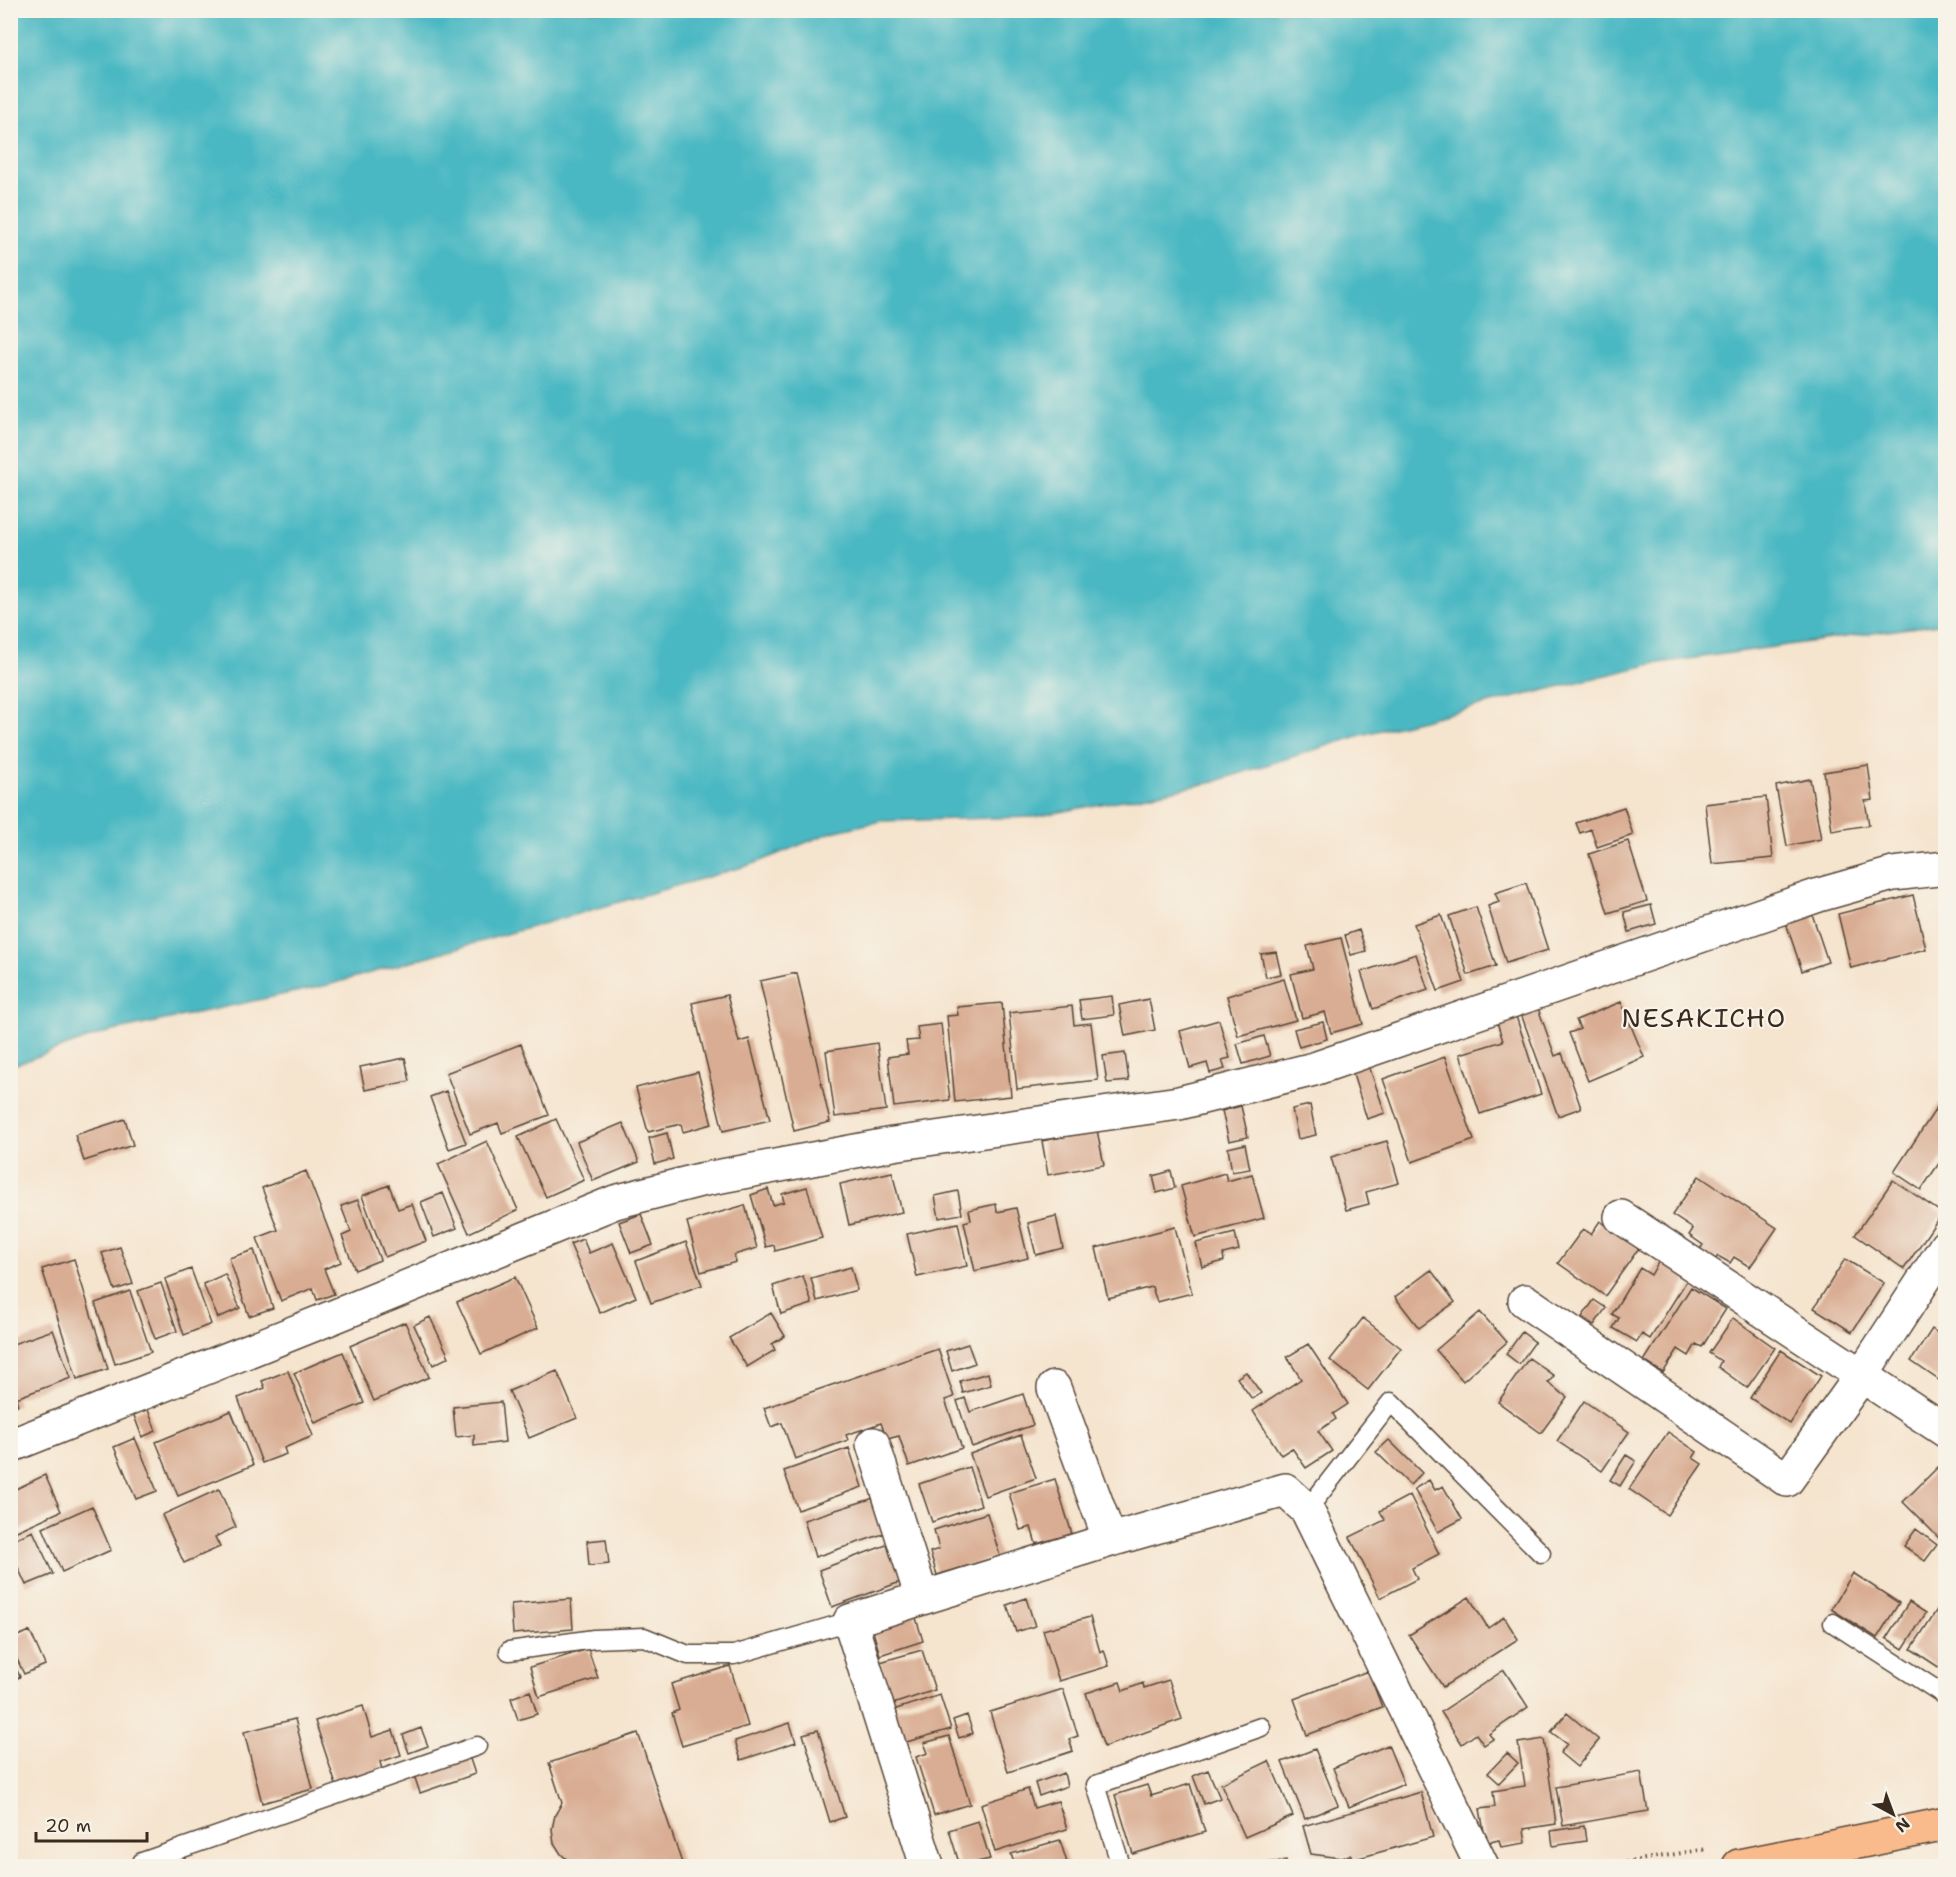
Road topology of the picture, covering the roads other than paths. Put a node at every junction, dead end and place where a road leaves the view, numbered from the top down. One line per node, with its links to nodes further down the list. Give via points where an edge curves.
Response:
1 (1946, 868): 9 (street, via 1893,874 1819,895 1314,1069 1179,1103 893,1144 700,1180 615,1202)
2 (1621, 1217): 5 (street)
3 (1946, 1246): 5 (street)
4 (1525, 1301): 5 (street, via 1787,1480)
5 (1862, 1375): 7 (street)
6 (1054, 1388): 11 (street)
7 (1946, 1431)
8 (873, 1444): 13 (street)
9 (10, 1446)
10 (1307, 1510): 11 (street, via 1286,1490); 12 (lane, via 1391,1402); 24 (street)
11 (1110, 1540): 13 (street)
12 (1541, 1553)
13 (922, 1598): 14 (street)
14 (850, 1621): 16 (lane, via 734,1655 688,1655 644,1637 594,1639); 22 (street)
15 (1833, 1623): 17 (lane)
16 (509, 1651)
17 (1946, 1696)
18 (1261, 1727): 23 (lane, via 1096,1785)
19 (477, 1746): 21 (lane, via 142,1862)
20 (1946, 1824): 25 (highway)
21 (144, 1866)
22 (927, 1866)
23 (1121, 1866)
24 (1482, 1866)
25 (1739, 1866)

